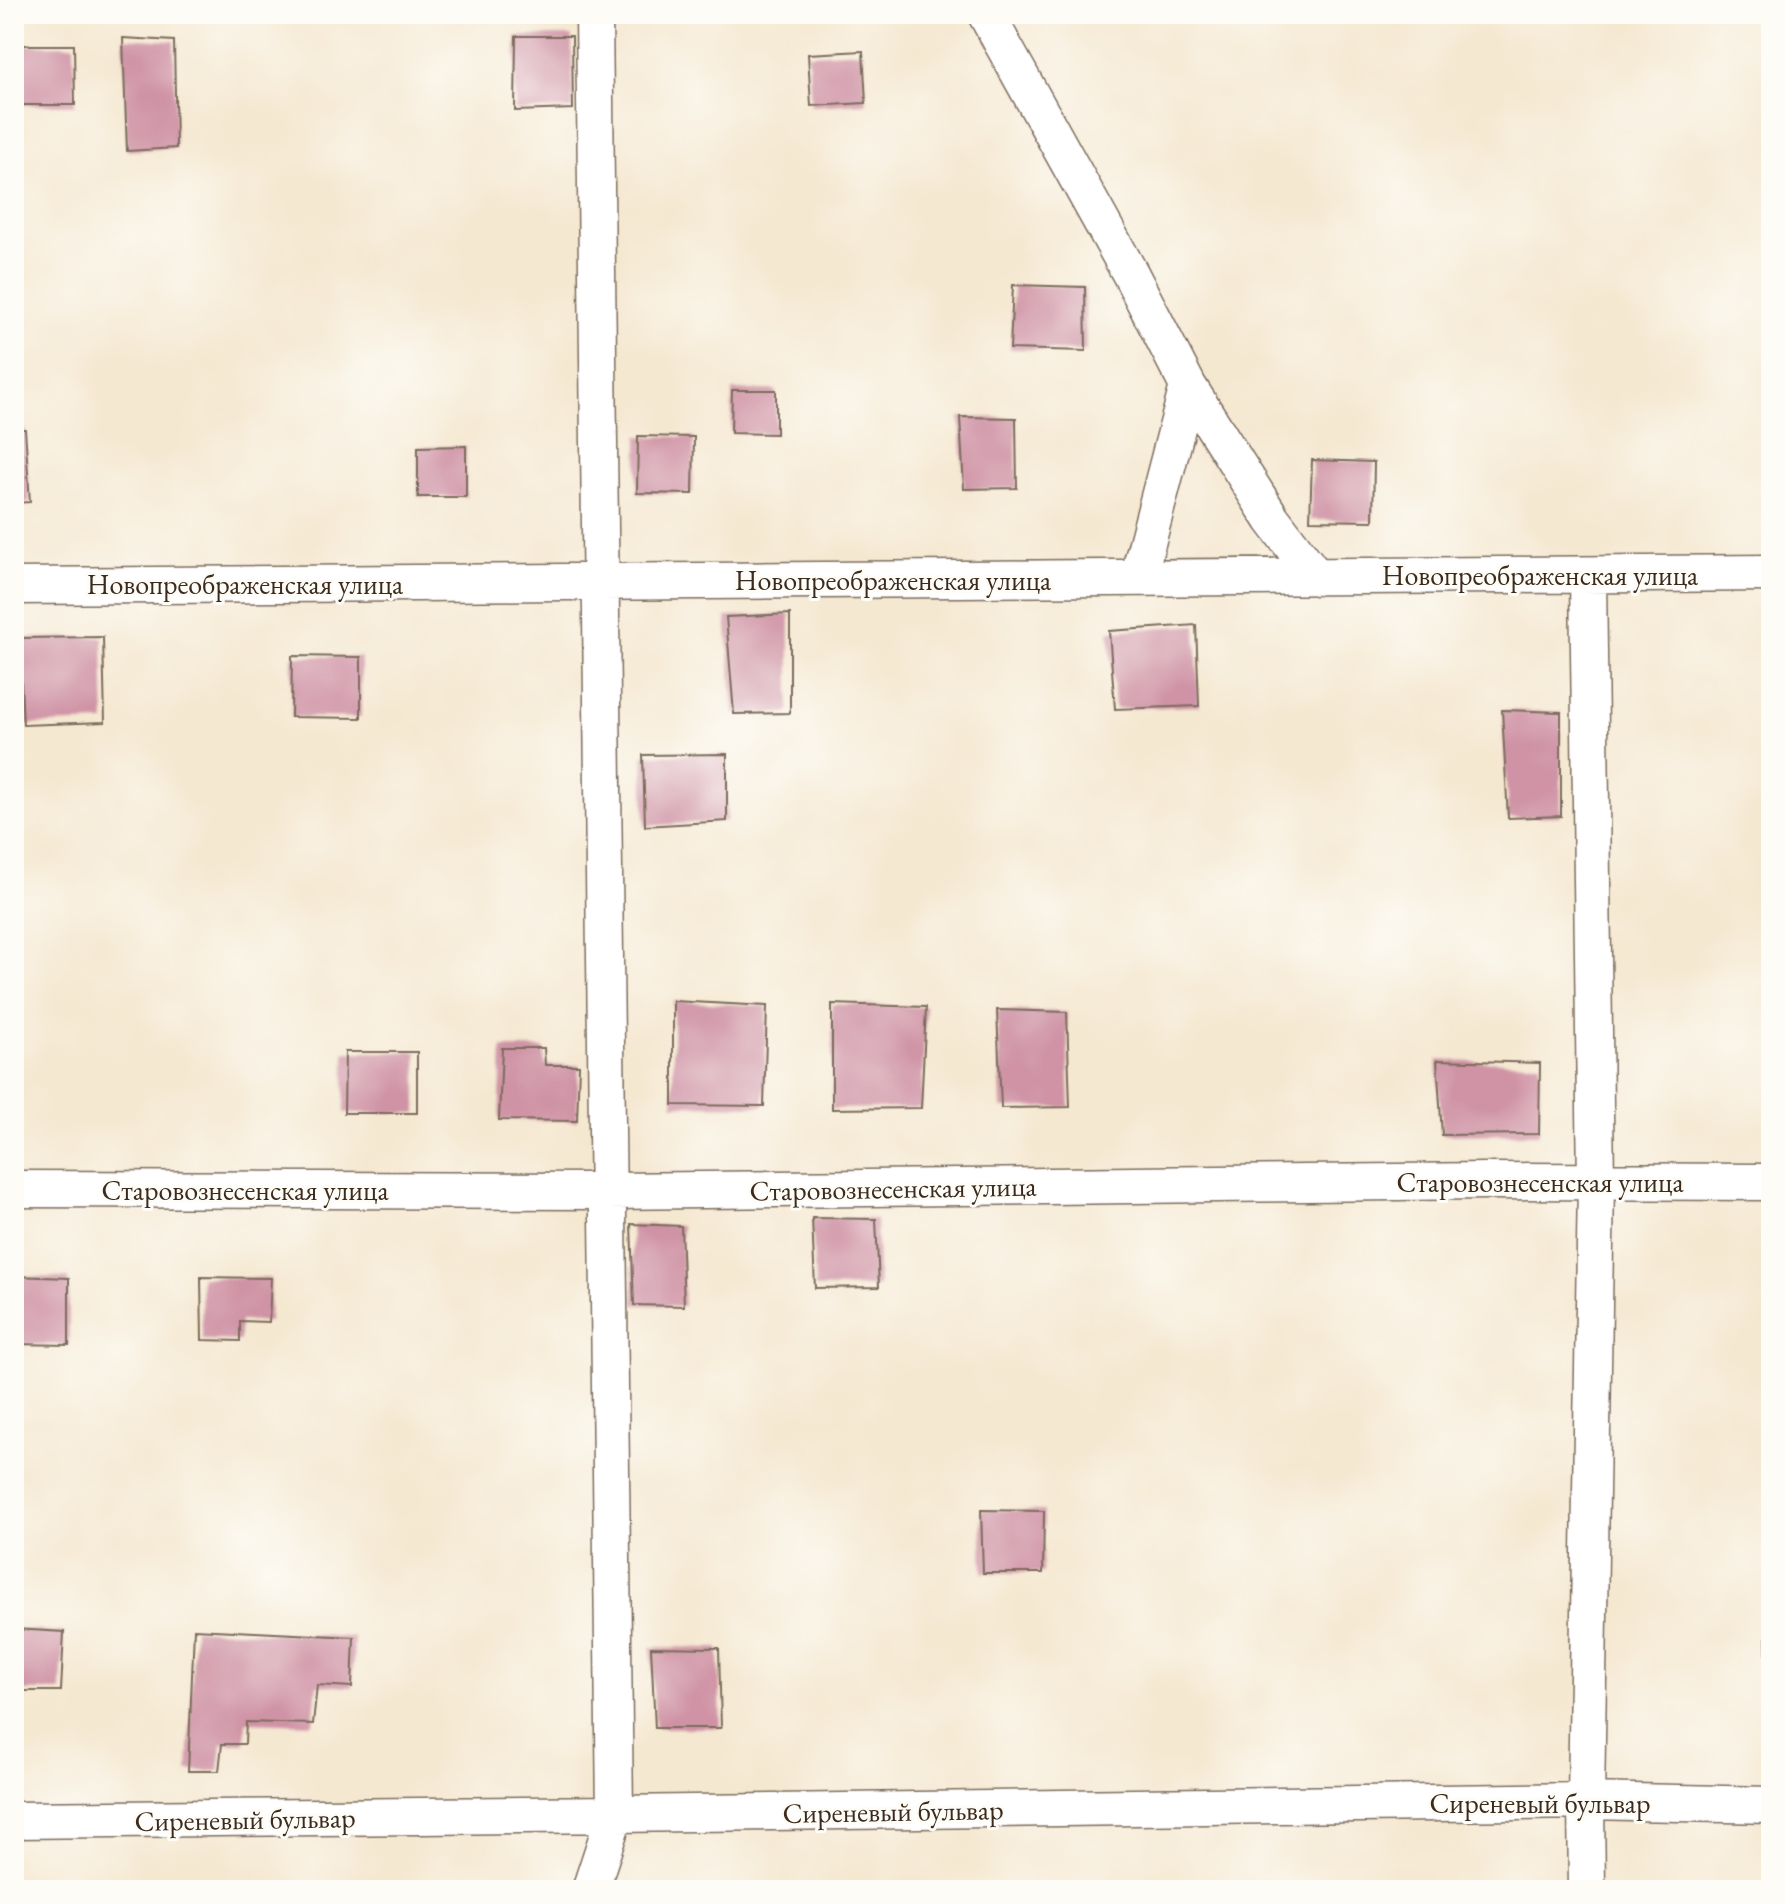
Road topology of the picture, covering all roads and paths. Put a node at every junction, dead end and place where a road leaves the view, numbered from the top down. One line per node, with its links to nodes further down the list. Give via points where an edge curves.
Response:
1 (594, 14): 8 (street)
2 (986, 14): 3 (street)
3 (1188, 386): 6 (street, via 1272,519); 7 (street)
4 (1771, 573): 5 (street, Новопреображенская улица)
5 (1588, 576): 6 (street, Новопреображенская улица); 11 (street)
6 (1316, 577): 7 (street, Новопреображенская улица)
7 (1138, 578): 8 (street, Новопреображенская улица)
8 (603, 581): 9 (street, Новопреображенская улица); 13 (street)
9 (14, 586)
10 (1771, 1182): 11 (street, Старовознесенская улица)
11 (1596, 1183): 13 (street, Старовознесенская улица); 14 (street)
12 (14, 1189): 13 (street, Старовознесенская улица)
13 (609, 1191): 16 (street)
14 (1586, 1801): 15 (street, Сиреневый бульвар); 16 (street, Сиреневый бульвар); 19 (street)
15 (1771, 1805)
16 (615, 1814): 17 (street, Сиреневый бульвар); 18 (street)
17 (14, 1820)
18 (590, 1890)
19 (1587, 1890)

